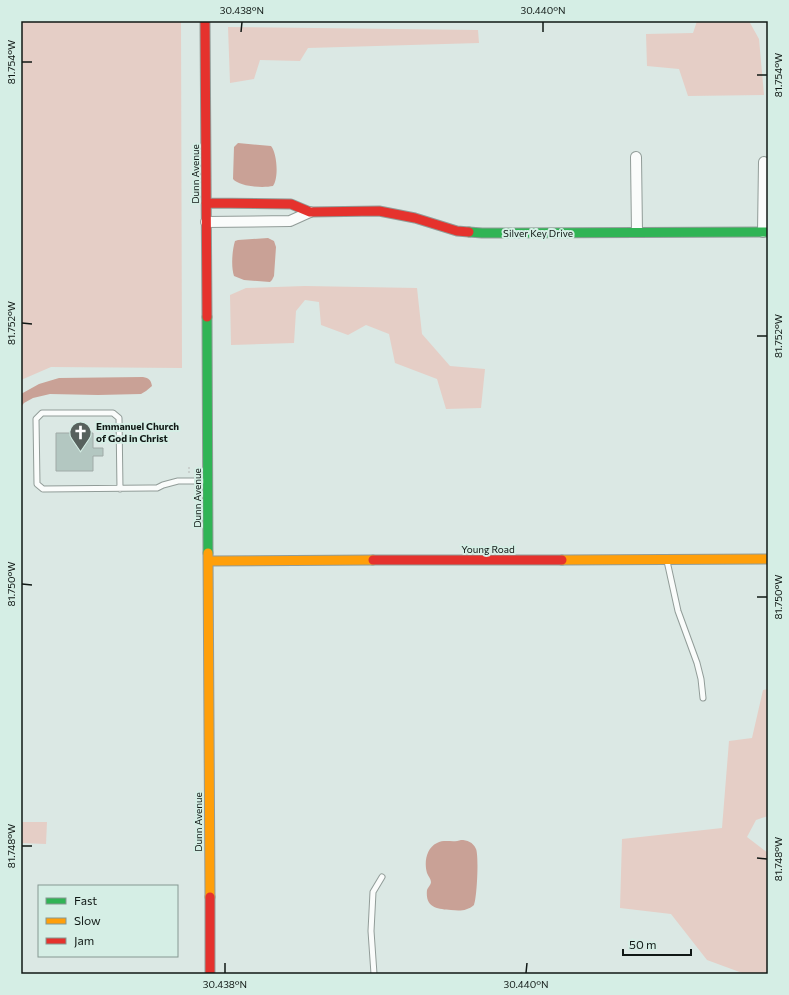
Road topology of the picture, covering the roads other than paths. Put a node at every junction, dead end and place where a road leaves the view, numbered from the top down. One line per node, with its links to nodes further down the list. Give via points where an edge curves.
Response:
1 (205, 21): 4 (street, Dunn Avenue)
2 (636, 157): 7 (street)
3 (764, 162): 8 (street)
4 (206, 203): 5 (street, Silver Key Drive, via 291,204); 6 (street, Dunn Avenue)
5 (310, 212): 6 (street, Silver Key Drive, via 290,221); 7 (street, Silver Key Drive, via 379,211 464,232)
6 (206, 222): 9 (street, Dunn Avenue)
7 (637, 232): 8 (street, Silver Key Drive)
8 (766, 232)
9 (208, 481): 10 (lane, via 178,481 157,488); 13 (street, Dunn Avenue)
10 (120, 489): 10 (lane, via 43,489 37,484 36,419 42,413 113,413 119,418)
11 (667, 560): 12 (street, Young Road); 13 (street, Young Road); 14 (lane, via 678,611 701,678)
12 (768, 560)
13 (208, 561): 16 (street, Dunn Avenue)
14 (703, 698)
15 (382, 877): 17 (lane, via 373,892 371,931)
16 (210, 974)
17 (374, 974)

